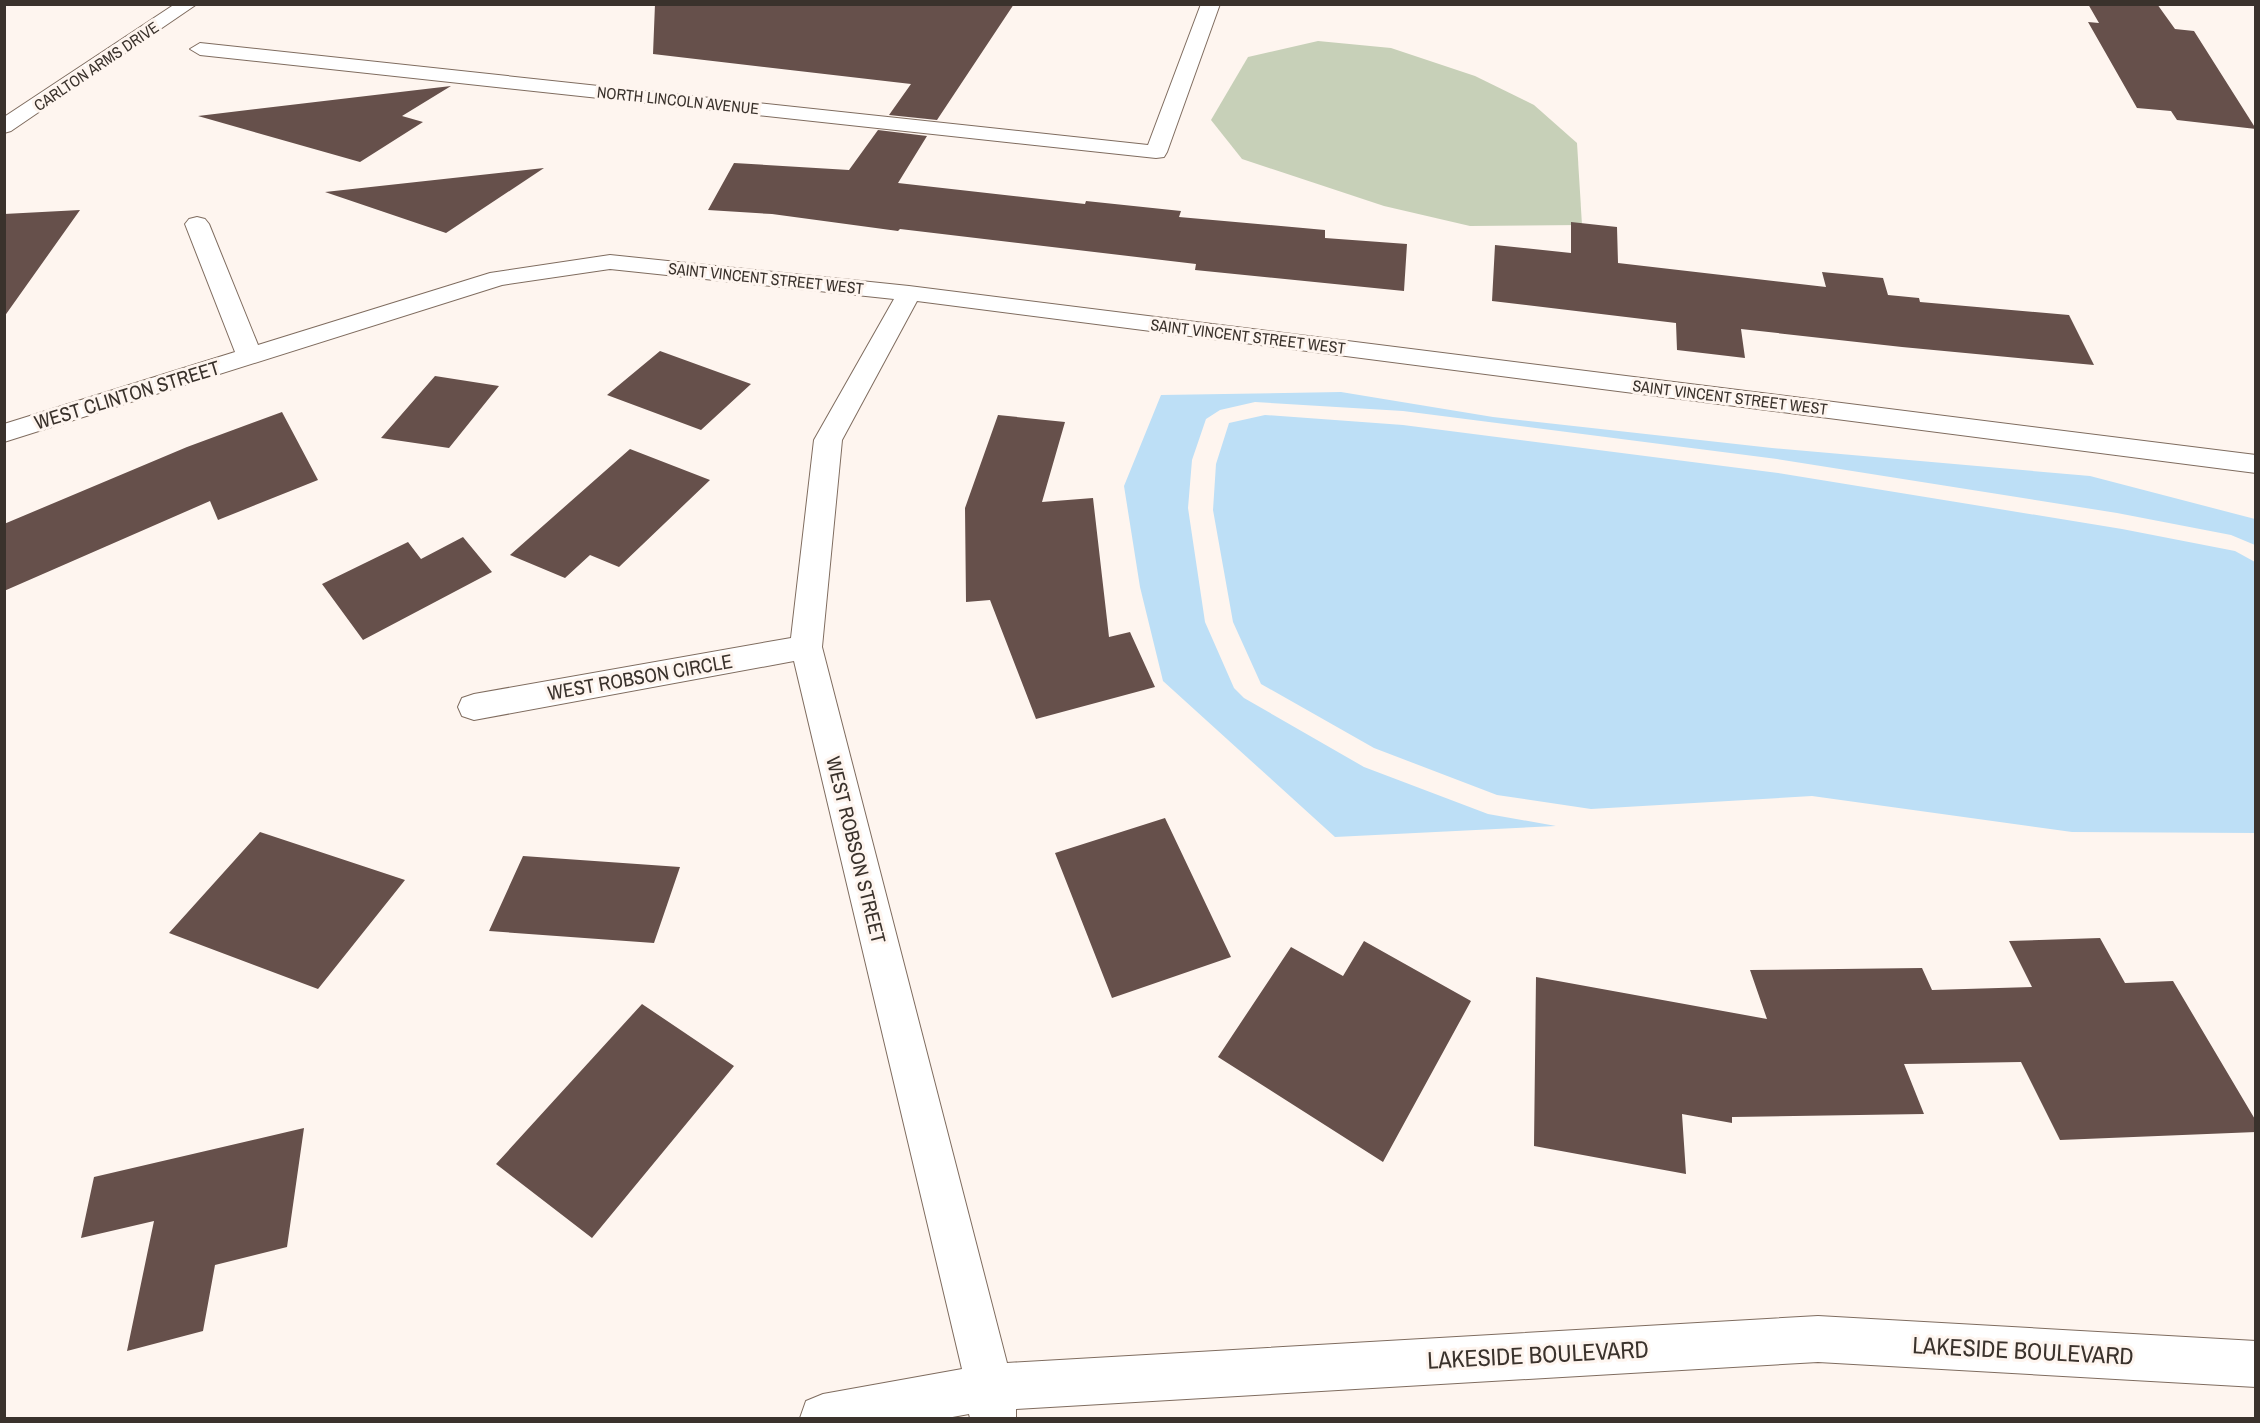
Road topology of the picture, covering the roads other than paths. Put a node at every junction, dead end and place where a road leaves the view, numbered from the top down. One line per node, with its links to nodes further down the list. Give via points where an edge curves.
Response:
1 (188, 4): 4 (street, CARLTON ARMS DRIVE)
2 (1211, 4): 3 (street, NORTH LINCOLN AVENUE, via 1156,152)
3 (200, 49)
4 (4, 127)
5 (197, 224): 7 (street)
6 (909, 293): 7 (street, SAINT VINCENT STREET WEST, via 610,262 499,278); 9 (street, SAINT VINCENT STREET WEST); 10 (street, WEST ROBSON STREET, via 828,440)
7 (250, 357): 8 (street, WEST CLINTON STREET)
8 (4, 433)
9 (2256, 464)
10 (806, 647): 11 (street, WEST ROBSON CIRCLE); 13 (street, WEST ROBSON STREET)
11 (474, 707)
12 (2256, 1364): 13 (street, LAKESIDE BOULEVARD, via 1818,1339)
13 (991, 1403): 14 (street, LAKESIDE BOULEVARD)
14 (824, 1419)

